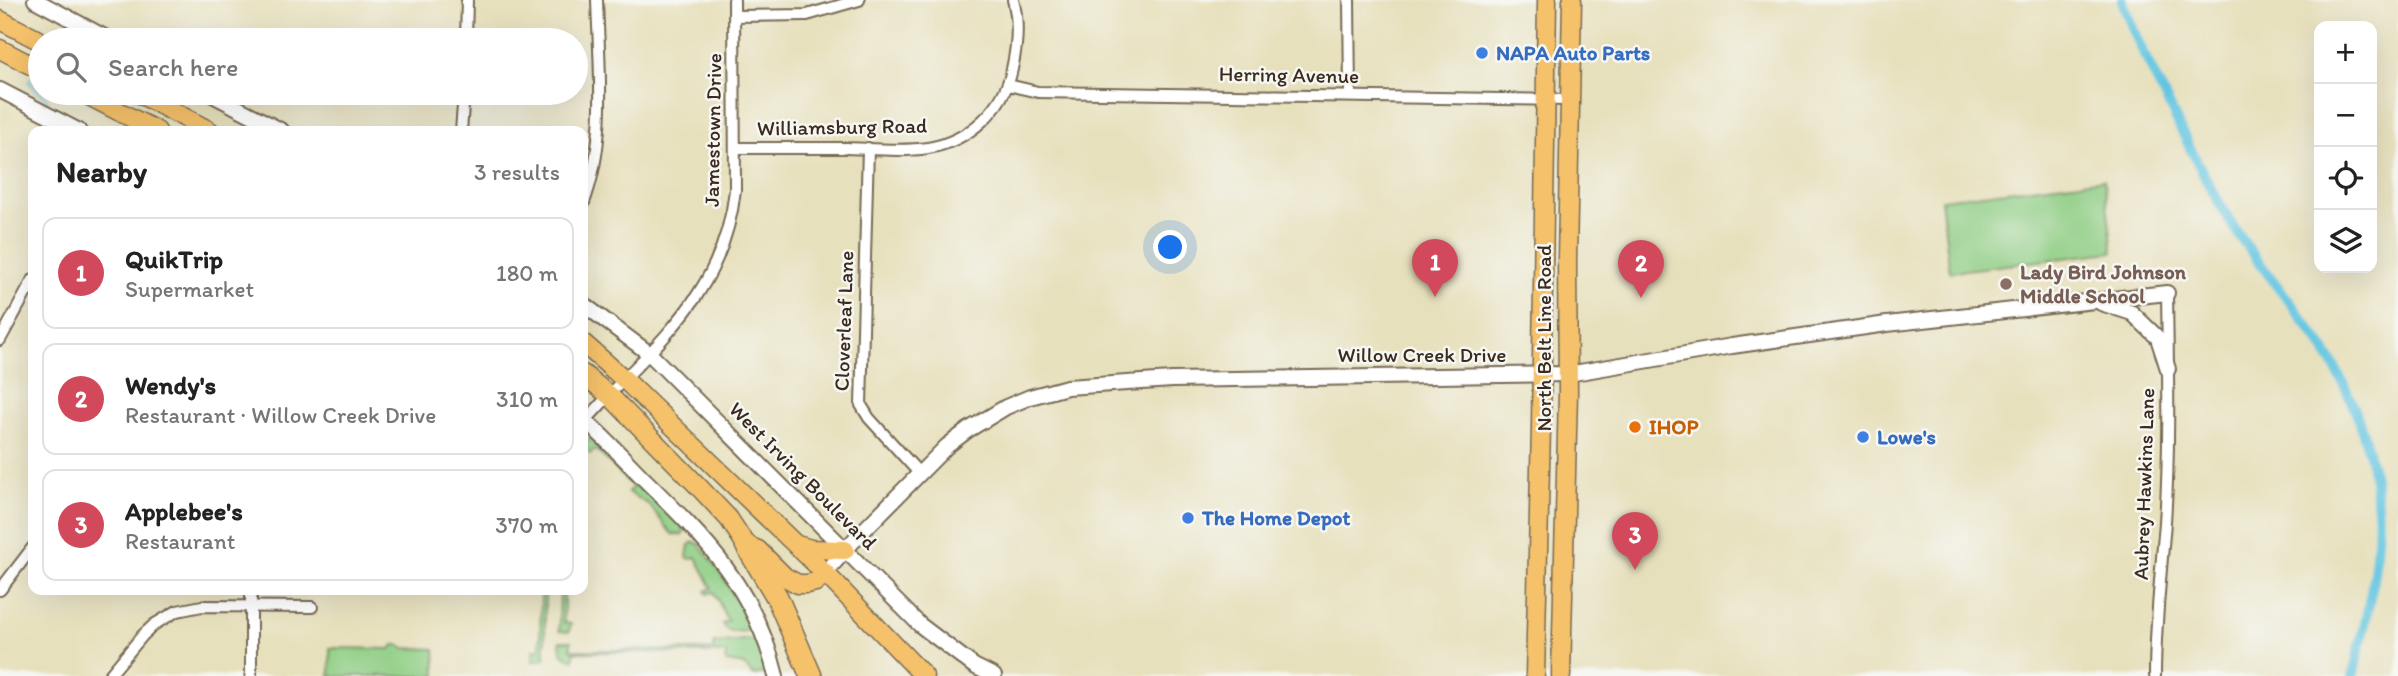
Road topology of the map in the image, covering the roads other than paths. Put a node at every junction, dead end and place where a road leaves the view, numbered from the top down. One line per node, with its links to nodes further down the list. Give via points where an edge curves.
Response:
1 (35, 0): 12 (street)
2 (467, 0): 13 (street)
3 (597, 0): 35 (street, via 598,134)
4 (734, 0): 10 (street, Jamestown Drive)
5 (859, 0): 10 (street, via 807,15)
6 (1013, 0): 17 (street, via 1016,36)
7 (1349, 0): 19 (street)
8 (1546, 0): 20 (main road, North Belt Line Road)
9 (1572, 0): 21 (main road, North Belt Line Road)
10 (734, 16): 33 (street, Jamestown Drive)
11 (0, 20): 14 (main road)
12 (88, 28)
13 (466, 28)
14 (28, 35)
15 (0, 49): 16 (main road)
16 (28, 64)
17 (1008, 85): 19 (street, Herring Avenue, via 1038,92); 34 (street, Williamsburg Road, via 986,118 951,141 927,148)
18 (0, 90): 22 (street)
19 (1349, 95): 20 (street, Herring Avenue)
20 (1546, 99): 21 (street, Herring Avenue); 45 (main road, North Belt Line Road)
21 (1570, 100): 44 (main road, North Belt Line Road)
22 (28, 105)
23 (29, 105): 28 (street)
24 (106, 105): 29 (main road)
25 (161, 105): 30 (main road)
26 (232, 105): 31 (street)
27 (463, 105): 32 (street)
28 (69, 126)
29 (147, 126)
30 (201, 126)
31 (272, 126)
32 (461, 126)
33 (735, 148): 34 (street, Williamsburg Road); 42 (street, Jamestown Drive, via 733,204 722,245 699,293)
34 (868, 148): 51 (street, Cloverleaf Lane, via 861,405)
35 (588, 190)
36 (28, 289): 40 (street)
37 (2166, 293): 38 (street, Willow Creek Drive); 43 (street, Aubrey Hawkins Lane)
38 (2085, 301): 43 (street, via 2132,313 2158,338); 44 (street, Willow Creek Drive, via 1745,344)
39 (588, 308): 42 (street, West Irving Boulevard)
40 (0, 340)
41 (588, 347): 47 (main road)
42 (650, 354): 47 (street, Jamestown Drive); 54 (street, West Irving Boulevard)
43 (2168, 369): 69 (street, Aubrey Hawkins Lane)
44 (1568, 374): 45 (street, Willow Creek Drive); 68 (main road, North Belt Line Road)
45 (1542, 376): 51 (street, Willow Creek Drive, via 1290,377 1078,385 1030,397 987,417); 67 (main road, North Belt Line Road)
46 (588, 378): 48 (main road)
47 (624, 379): 48 (street, Jamestown Drive); 53 (main road)
48 (610, 396): 49 (street, Jamestown Drive); 52 (main road, via 729,519)
49 (588, 416)
50 (588, 424): 63 (street, via 698,531 722,561 764,636)
51 (919, 473): 54 (street, Willow Creek Drive)
52 (746, 545): 56 (main road, via 797,584 816,582); 64 (highway, via 777,597)
53 (795, 545): 54 (main road); 56 (main road)
54 (845, 550): 56 (street, Willow Creek Drive); 66 (street, West Irving Boulevard, via 920,625)
55 (28, 554): 57 (street)
56 (825, 573): 65 (main road)
57 (0, 590)
58 (251, 595): 59 (street)
59 (251, 606): 60 (street); 61 (street, via 177,611 143,635); 62 (street)
60 (312, 607)
61 (109, 676)
62 (251, 676)
63 (776, 676)
64 (811, 676)
65 (924, 676)
66 (994, 676)
67 (1535, 676)
68 (1561, 676)
69 (2155, 676)

